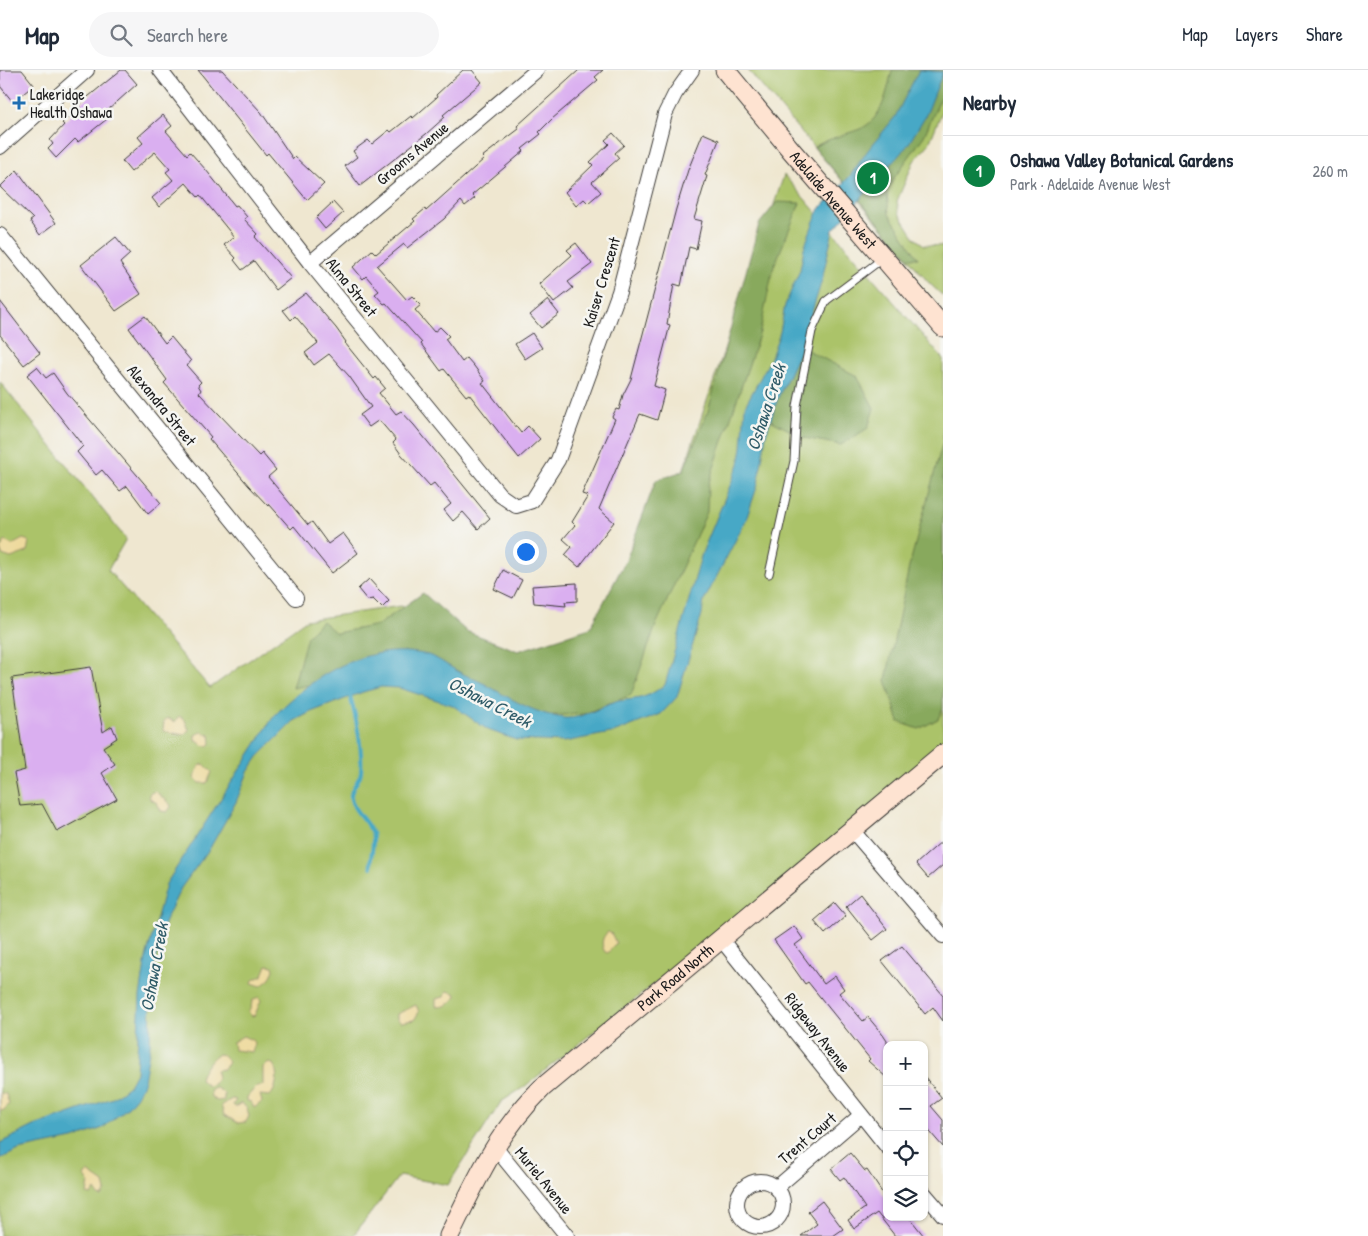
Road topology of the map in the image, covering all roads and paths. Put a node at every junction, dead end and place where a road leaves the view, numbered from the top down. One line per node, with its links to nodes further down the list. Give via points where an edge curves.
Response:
1 (87, 70): 6 (street)
2 (160, 70): 9 (street, Alma Street)
3 (692, 70): 11 (street, Kaiser Crescent, via 665,114 619,292 599,350 558,460)
4 (725, 70): 8 (main road, Adelaide Avenue West)
5 (534, 71): 9 (street, Grooms Avenue)
6 (3, 141)
7 (0, 235): 13 (street, Alexandra Street)
8 (884, 257): 10 (main road, Adelaide Avenue West); 12 (lane, via 826,301 812,331 797,406 794,461)
9 (310, 263): 11 (street, Alma Street, via 500,495 516,506)
10 (943, 326)
11 (532, 501)
12 (769, 574)
13 (296, 598)
14 (943, 754): 15 (main road, Park Road North)
15 (852, 830): 16 (street); 17 (main road, Park Road North)
16 (943, 936)
17 (721, 939): 18 (street, Ridgeway Avenue); 20 (main road, Park Road North, via 542,1088)
18 (861, 1115): 19 (street, Ridgeway Avenue); 21 (street, Trent Court)
19 (883, 1142)
20 (494, 1146): 24 (main road, Park Road North); 25 (street, Muriel Avenue)
21 (776, 1188)
22 (928, 1197): 23 (street)
23 (943, 1216)
24 (449, 1236)
25 (567, 1236)

